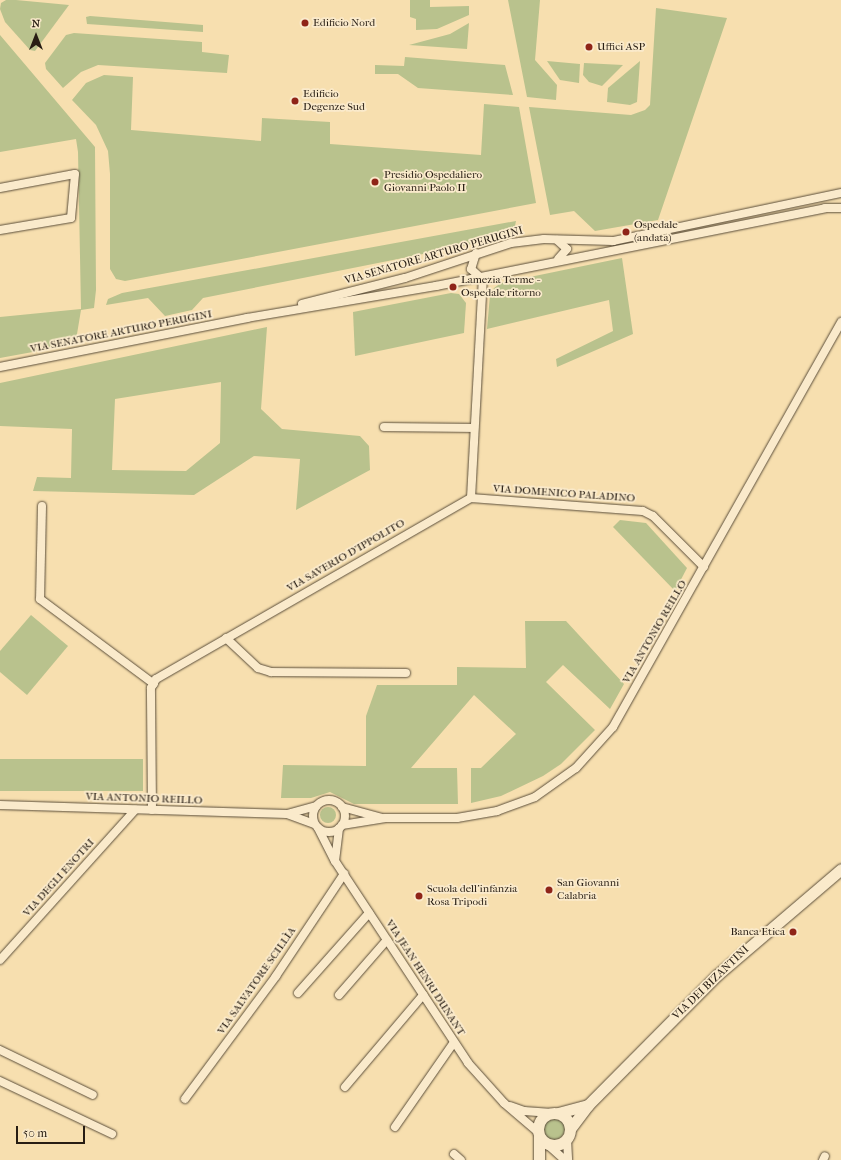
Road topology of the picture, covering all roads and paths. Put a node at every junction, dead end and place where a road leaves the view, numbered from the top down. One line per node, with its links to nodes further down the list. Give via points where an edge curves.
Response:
1 (0, 188): 4 (street, via 74,174 71,218)
2 (841, 193): 5 (street, VIA SENATORE ARTURO PERUGINI, via 613,241)
3 (841, 208): 7 (street, VIA SENATORE ARTURO PERUGINI, via 825,208)
4 (0, 230)
5 (557, 240): 6 (street, VIA SENATORE ARTURO PERUGINI, via 519,242); 7 (street, via 567,249 563,257)
6 (476, 253): 8 (street, via 471,269); 9 (street, VIA SENATORE ARTURO PERUGINI, via 405,278)
7 (554, 262): 8 (street, VIA SENATORE ARTURO PERUGINI)
8 (481, 277): 9 (street, VIA SENATORE ARTURO PERUGINI); 13 (street)
9 (246, 318): 11 (street, VIA SENATORE ARTURO PERUGINI)
10 (841, 322): 16 (street, VIA ANTONIO REILLO)
11 (0, 367)
12 (384, 427): 13 (street)
13 (474, 428): 14 (street)
14 (471, 498): 16 (street, VIA DOMENICO PALADINO, via 643,511 653,516); 17 (street, VIA SAVERIO D'IPPOLITO)
15 (42, 506): 19 (street, via 40,599)
16 (704, 567): 26 (street, VIA ANTONIO REILLO, via 613,727 576,768 536,797 498,811 457,818)
17 (226, 638): 18 (street, via 258,668 271,672); 19 (street, VIA SAVERIO D'IPPOLITO, via 164,673)
18 (406, 673)
19 (154, 684): 24 (street, via 151,688)
20 (0, 805): 23 (street, VIA ANTONIO REILLO)
21 (316, 806): 22 (street, via 330,800); 25 (street, VIA ANTONIO REILLO); 27 (street, via 313,815)
22 (342, 807): 26 (street, VIA ANTONIO REILLO); 28 (street, via 345,816)
23 (135, 810): 24 (street, VIA ANTONIO REILLO); 34 (street, VIA DEGLI ENOTRI)
24 (152, 810): 25 (street, VIA ANTONIO REILLO)
25 (287, 814): 27 (street, VIA ANTONIO REILLO)
26 (385, 818): 28 (street, VIA ANTONIO REILLO)
27 (316, 826): 28 (street, via 328,832); 29 (street, VIA JEAN HENRI DUNANT)
28 (341, 827): 29 (street)
29 (335, 861): 31 (street, VIA JEAN HENRI DUNANT)
30 (841, 869): 45 (street, VIA DEI BIZANTINI, via 717,975)
31 (344, 874): 32 (street, VIA JEAN HENRI DUNANT); 43 (street, VIA SALVATORE SCILLÌA, via 276,976)
32 (370, 913): 33 (street, VIA JEAN HENRI DUNANT); 35 (street)
33 (387, 940): 36 (street); 37 (street, VIA JEAN HENRI DUNANT)
34 (0, 960)
35 (298, 993)
36 (339, 995)
37 (423, 995): 38 (street, VIA JEAN HENRI DUNANT); 41 (street)
38 (454, 1042): 44 (street, VIA JEAN HENRI DUNANT, via 483,1082); 47 (street)
39 (0, 1050): 42 (street)
40 (0, 1081): 48 (street)
41 (345, 1087)
42 (92, 1095)
43 (185, 1099)
44 (504, 1103): 46 (street, VIA JEAN HENRI DUNANT, via 524,1111); 49 (street, VIA JEAN HENRI DUNANT)
45 (588, 1105): 46 (street); 49 (street, VIA DEI BIZANTINI)
46 (555, 1113): 49 (street, via 543,1117); 49 (street, via 567,1119)
47 (394, 1127)
48 (112, 1134)
49 (553, 1139): 52 (street); 53 (street, VIA DEI BIZANTINI); 54 (street, VIA JEAN HENRI DUNANT); 55 (street)
50 (454, 1154): 51 (street)
51 (461, 1160)
52 (539, 1160)
53 (544, 1160)
54 (565, 1160)
55 (568, 1160)

